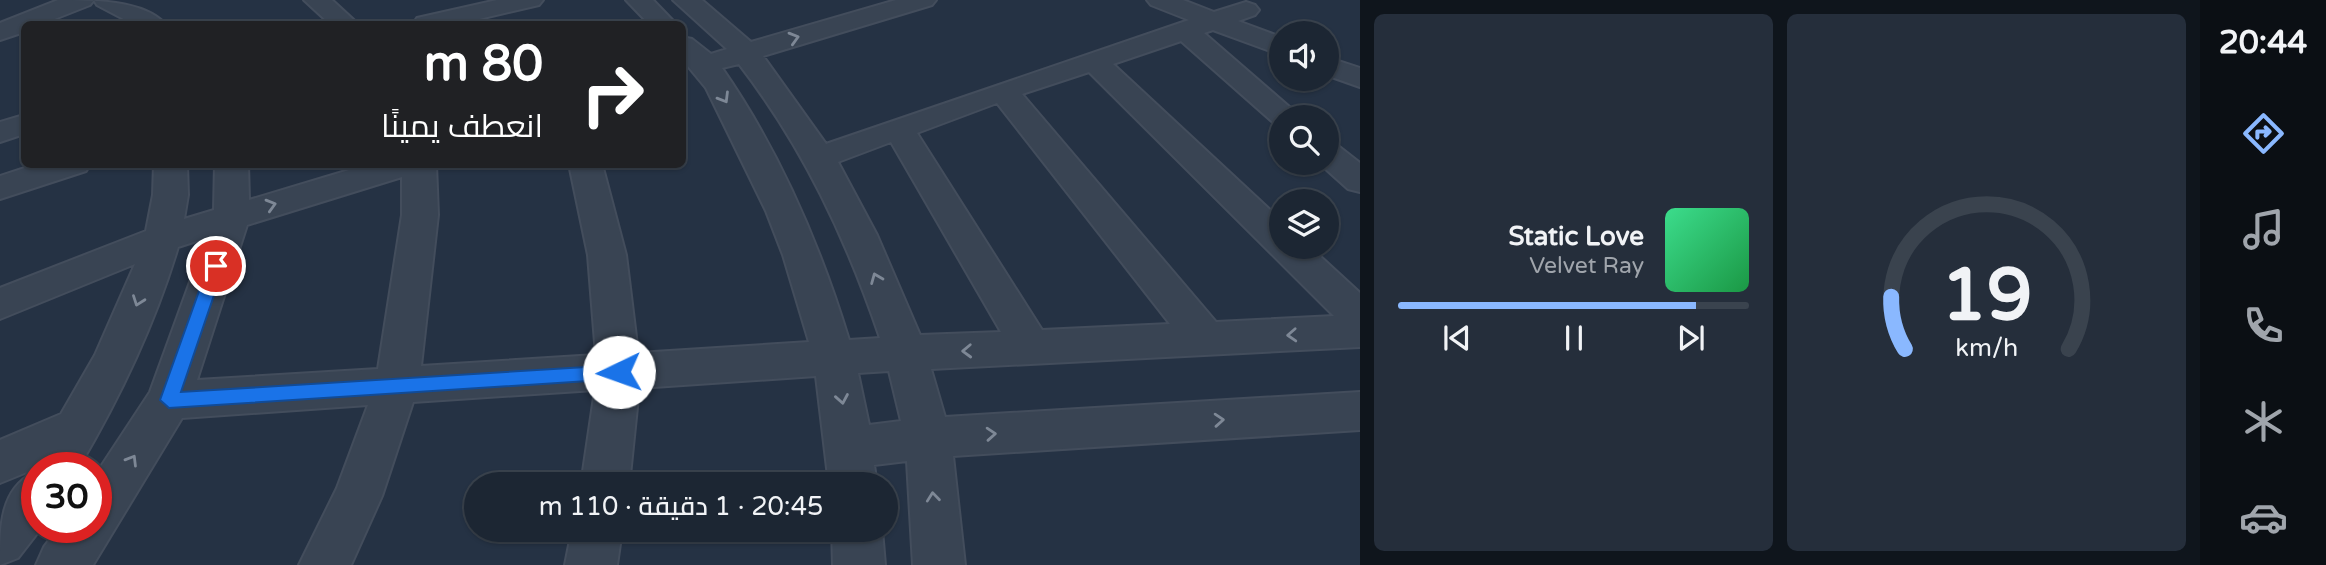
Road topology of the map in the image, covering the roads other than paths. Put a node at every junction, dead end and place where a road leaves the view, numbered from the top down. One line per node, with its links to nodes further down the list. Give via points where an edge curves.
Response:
1 (14, 0): 12 (street)
2 (81, 0): 12 (street)
3 (106, 0): 16 (street)
4 (317, 0): 17 (street)
5 (530, 0): 11 (street)
6 (639, 0): 19 (street)
7 (686, 0): 24 (street)
8 (857, 0): 24 (street)
9 (923, 0): 24 (street, one-way to 9)
10 (1160, 0): 13 (street)
11 (497, 11): 18 (street)
12 (51, 12): 14 (street); 15 (street)
13 (1205, 17): 20 (street, via 1247,10); 23 (street); 29 (street); 33 (street)
14 (28, 21)
15 (72, 21)
16 (146, 21)
17 (342, 21)
18 (442, 21)
19 (658, 21)
20 (1275, 21)
21 (21, 24): 22 (street)
22 (0, 32)
23 (1269, 42)
24 (737, 44): 26 (street); 37 (street)
25 (1339, 46): 28 (street)
26 (686, 51)
27 (686, 54): 58 (street, one-way to 58, via 757,154 782,205 809,272)
28 (1360, 54)
29 (1094, 61): 32 (street); 49 (street)
30 (1339, 70): 31 (street)
31 (1360, 78)
32 (1003, 91): 35 (street); 55 (street)
33 (1276, 105)
34 (21, 125): 36 (street)
35 (900, 130): 37 (street); 56 (street)
36 (0, 132)
37 (818, 158): 57 (street, one-way to 37, via 854,225)
38 (1339, 163): 45 (street)
39 (62, 168): 46 (street)
40 (170, 168): 48 (street, via 172,197)
41 (310, 168): 47 (street)
42 (381, 168): 47 (street, one-way to 42)
43 (419, 168): 60 (street, via 420,215)
44 (586, 168): 59 (street, via 607,255)
45 (1360, 181)
46 (0, 188)
47 (232, 191): 48 (street); 61 (street, via 200,316)
48 (164, 226): 51 (street); 52 (street); 63 (street, one-way to 63, via 122,346)
49 (1269, 229)
50 (1300, 259): 53 (street)
51 (0, 279)
52 (0, 304)
53 (1360, 317)
54 (1360, 331): 55 (street, one-way to 55)
55 (1206, 339): 56 (street)
56 (1032, 349): 57 (street, one-way to 57)
57 (905, 353): 58 (street); 64 (street)
58 (834, 359): 59 (street); 67 (street, one-way to 67)
59 (619, 372): 60 (street); 68 (street)
60 (397, 385): 61 (street); 76 (street, via 358,496)
61 (169, 400): 69 (street, one-way to 61)
62 (1360, 411): 64 (street, one-way to 62)
63 (80, 427): 65 (street); 66 (street)
64 (926, 438): 67 (street); 79 (street, one-way to 64)
65 (64, 452)
66 (0, 462)
67 (852, 466)
68 (607, 472)
69 (112, 492)
70 (21, 514): 71 (street)
71 (0, 541)
72 (595, 542): 77 (street)
73 (857, 542): 78 (street)
74 (78, 543): 75 (street)
75 (62, 565)
76 (325, 565)
77 (590, 565)
78 (859, 565)
79 (939, 565)

